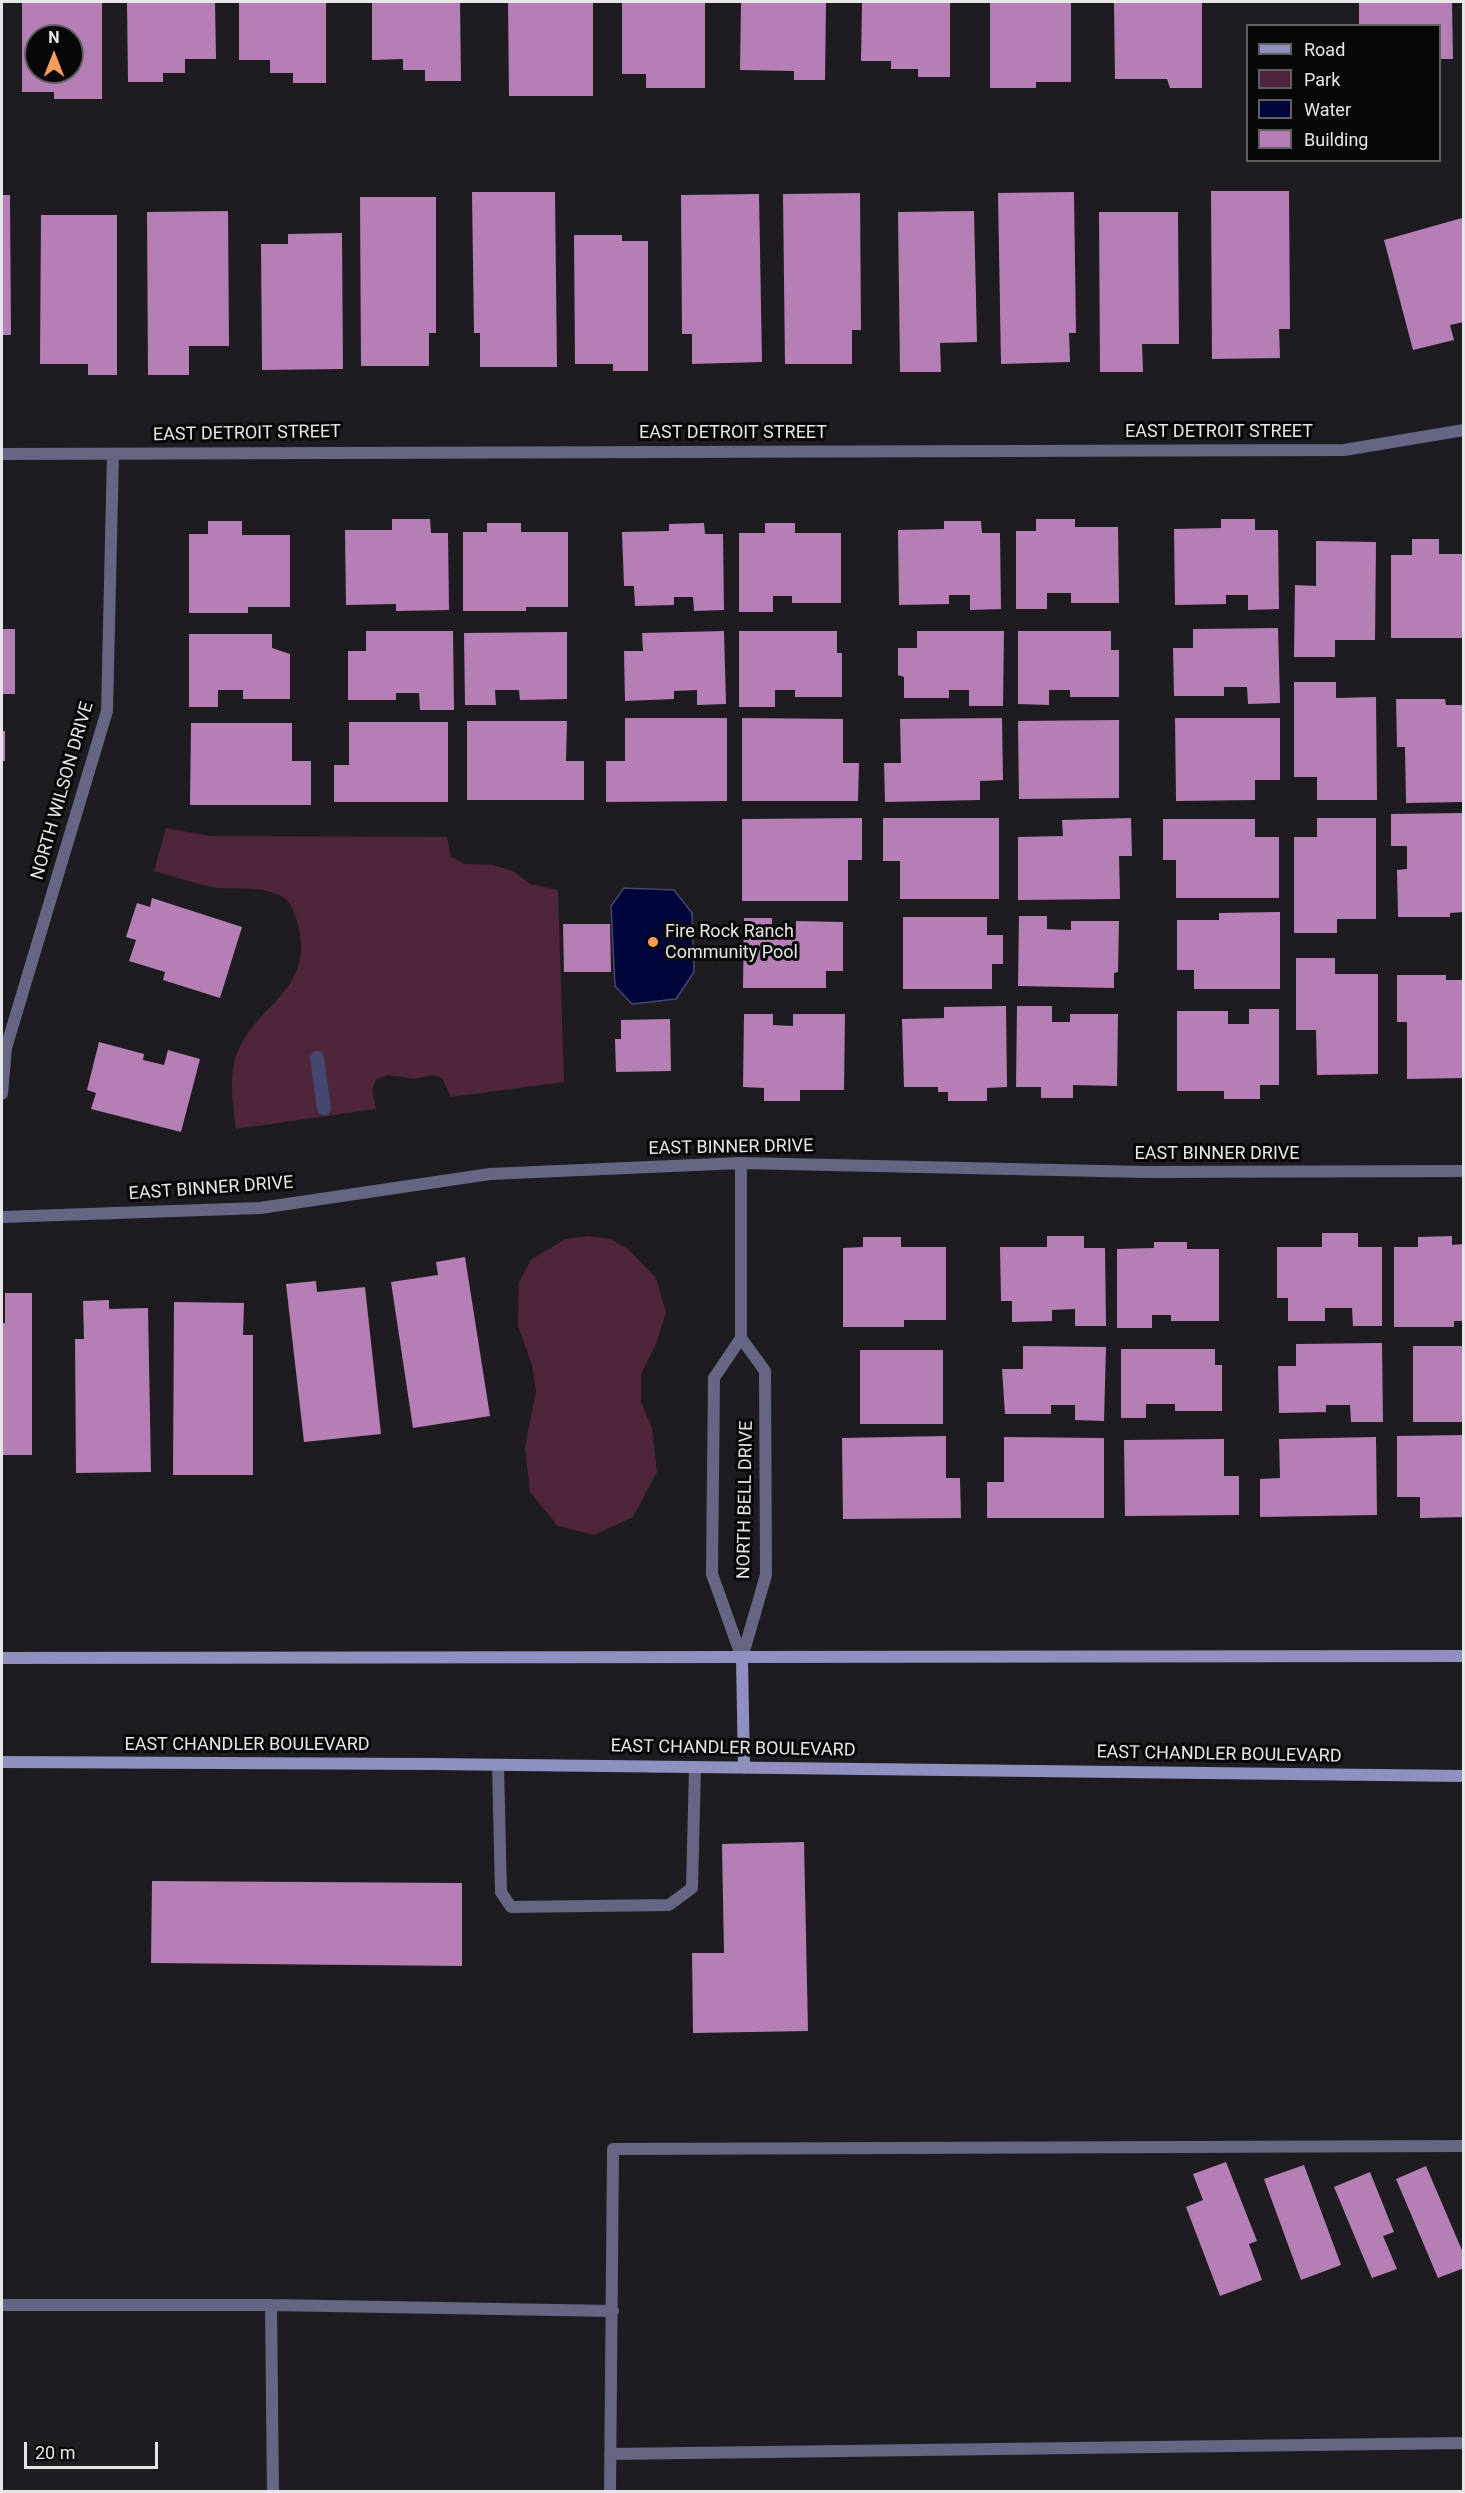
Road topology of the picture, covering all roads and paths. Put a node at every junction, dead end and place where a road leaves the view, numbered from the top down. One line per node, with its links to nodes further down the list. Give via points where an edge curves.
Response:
1 (1464, 430): 3 (street, EAST DETROIT STREET, via 1344,450)
2 (2, 454): 3 (street, EAST DETROIT STREET)
3 (113, 454): 4 (street, NORTH WILSON DRIVE, via 107,711 6,1048)
4 (2, 1095)
5 (741, 1163): 6 (street, EAST BINNER DRIVE, via 1157,1172); 7 (street, EAST BINNER DRIVE, via 490,1174 260,1208); 8 (street)
6 (1464, 1171)
7 (2, 1218)
8 (741, 1338): 11 (street, NORTH BELL DRIVE, via 765,1371 766,1575); 11 (street, NORTH BELL DRIVE, via 714,1378 712,1574)
9 (1464, 1656): 11 (main road)
10 (2, 1658): 11 (main road)
11 (742, 1658): 15 (main road)
12 (2, 1762): 13 (main road, EAST CHANDLER BOULEVARD)
13 (498, 1765): 14 (main road, EAST CHANDLER BOULEVARD); 14 (street, via 501,1892 511,1907 669,1905 692,1888)
14 (695, 1767): 15 (main road, EAST CHANDLER BOULEVARD)
15 (744, 1768): 16 (main road, EAST CHANDLER BOULEVARD)
16 (1464, 1776)
17 (1464, 2146): 20 (street, via 613,2149)
18 (2, 2305): 19 (street)
19 (271, 2305): 20 (street); 23 (street)
20 (613, 2312): 22 (street)
21 (1464, 2443): 22 (street)
22 (610, 2454): 24 (street)
23 (273, 2492)
24 (610, 2492)

